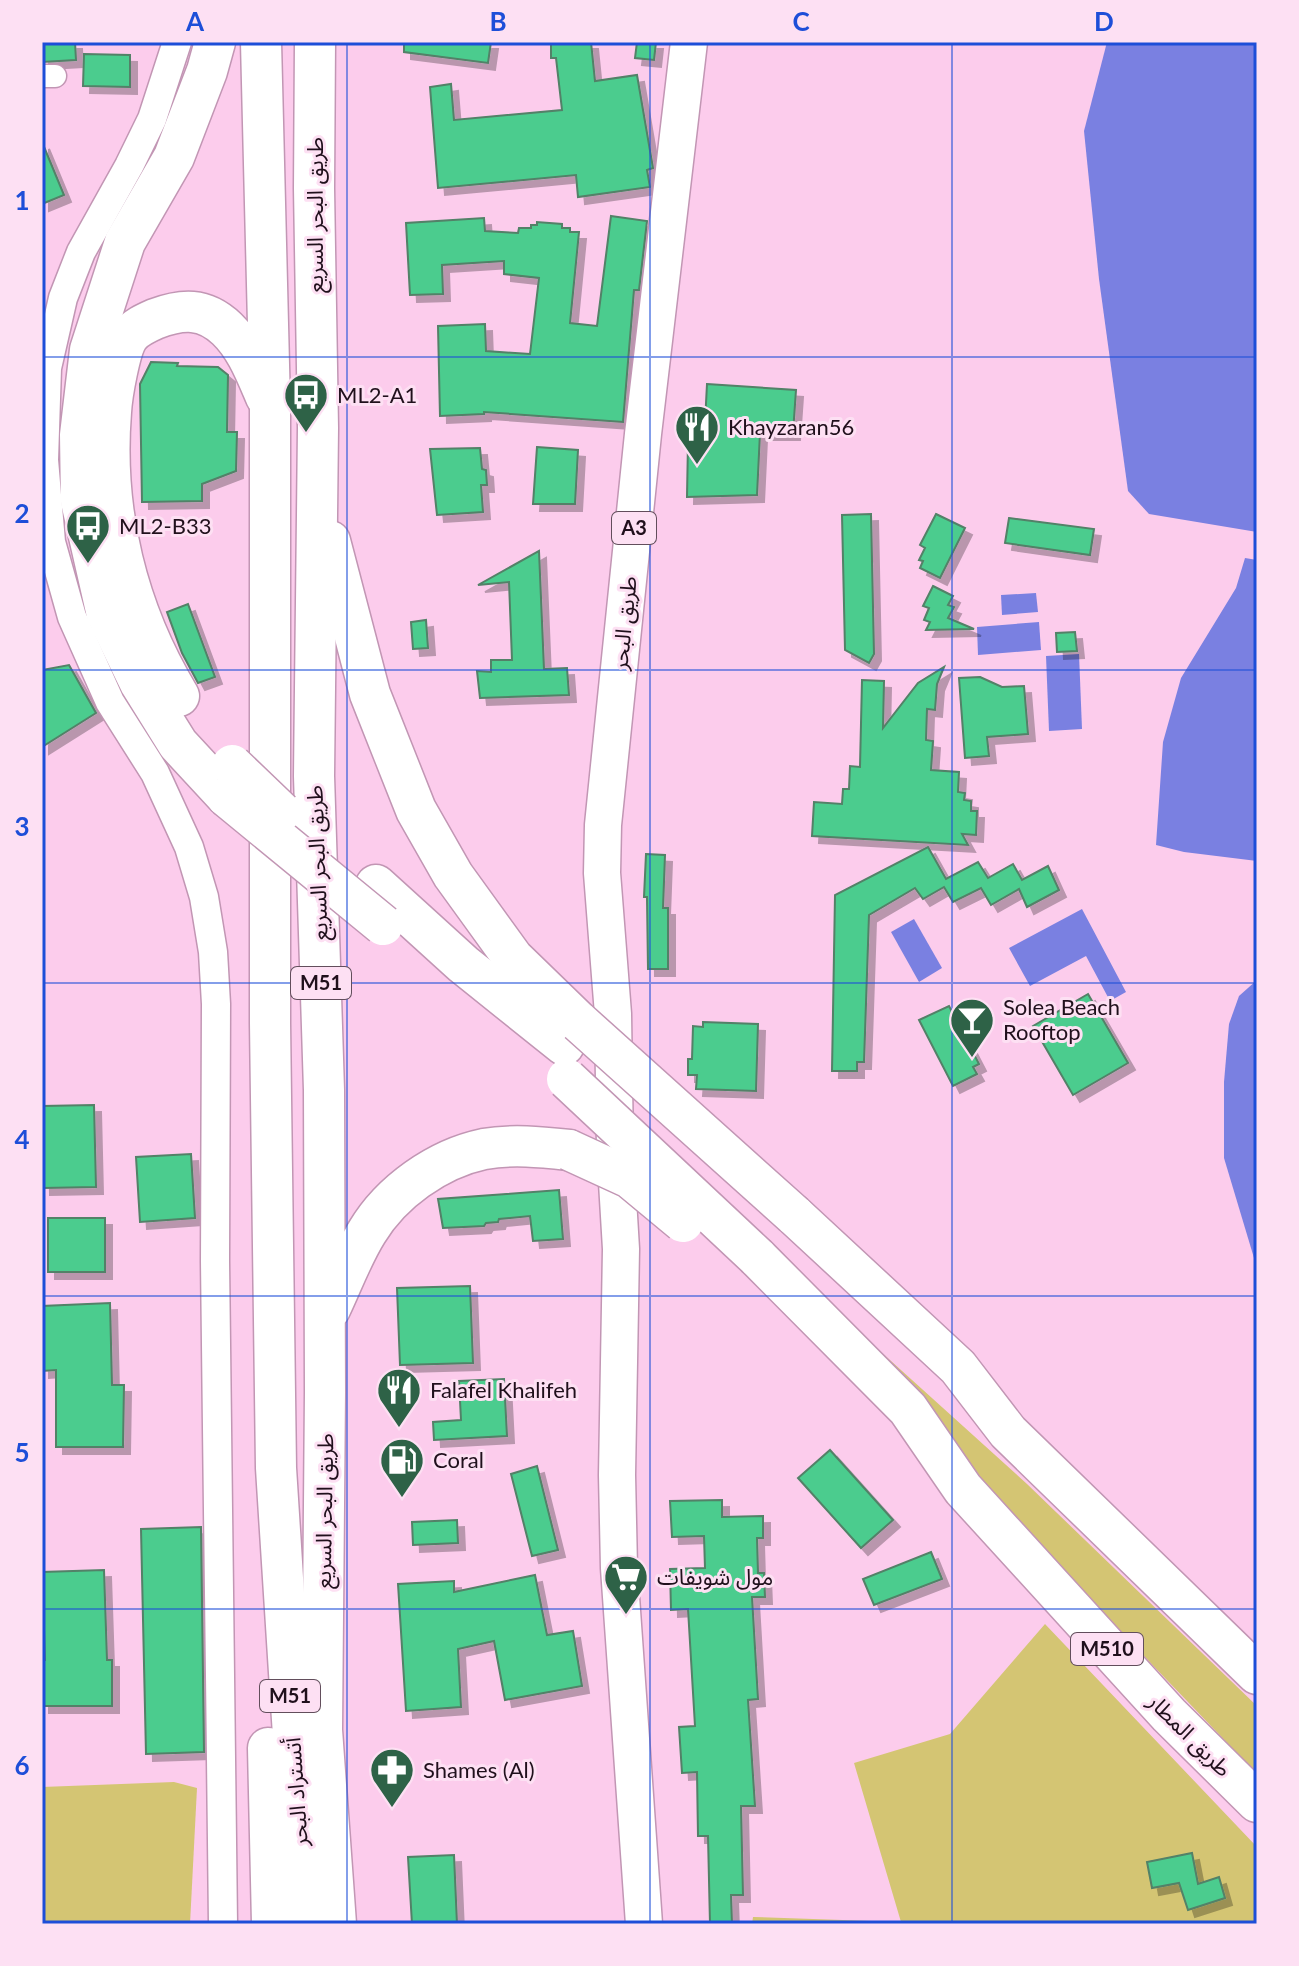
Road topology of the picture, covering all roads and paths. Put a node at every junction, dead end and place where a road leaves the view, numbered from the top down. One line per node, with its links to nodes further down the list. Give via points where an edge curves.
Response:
1 (177, 42): 6 (street, via 146,133 77,263)
2 (215, 42): 10 (highway, via 174,157 125,242 90,350 80,488 104,601 140,683 178,744)
3 (261, 42): 7 (highway, طريق البحر السريع / M51)
4 (315, 42): 8 (highway, طريق البحر السريع / M51)
5 (689, 42): 11 (highway, طريق البحر / A3)
6 (45, 368): 9 (street)
7 (270, 405): 10 (highway, via 249,359 228,330 211,317 175,311 144,323 129,336 111,410 111,503 137,612 164,671); 14 (highway, طريق البحر السريع / M51)
8 (317, 490): 11 (highway, via 370,694 416,810 453,875); 13 (highway, طريق البحر السريع / M51, via 314,776 324,1090)
9 (51, 577): 18 (street, via 110,702 155,773 189,847 213,952)
10 (230, 781): 11 (highway, bridge, via 275,806 376,885 463,964); 11 (highway, bridge, via 383,925)
11 (581, 1040): 12 (highway, bridge); 12 (highway, bridge); 23 (highway, A3, via 615,1149 621,1249 619,1568)
12 (766, 1245): 13 (highway, bridge, via 666,1206 630,1178 569,1150 483,1149 404,1187 366,1232); 15 (highway, via 958,1367 1008,1432); 17 (highway, طريق المطار / M510, via 908,1409 963,1489 1169,1715)
13 (324, 1320): 16 (highway, طريق البحر السريع / M51)
14 (276, 1468): 19 (highway, via 268,1547 266,1678); 20 (highway, أتستراد البحر / M51)
15 (1257, 1674)
16 (326, 1797): 21 (highway, طريق البحر السريع / M51); 22 (highway)
17 (1257, 1802)
18 (223, 1924)
19 (272, 1924)
20 (305, 1924)
21 (336, 1924)
22 (352, 1924)
23 (644, 1924)

